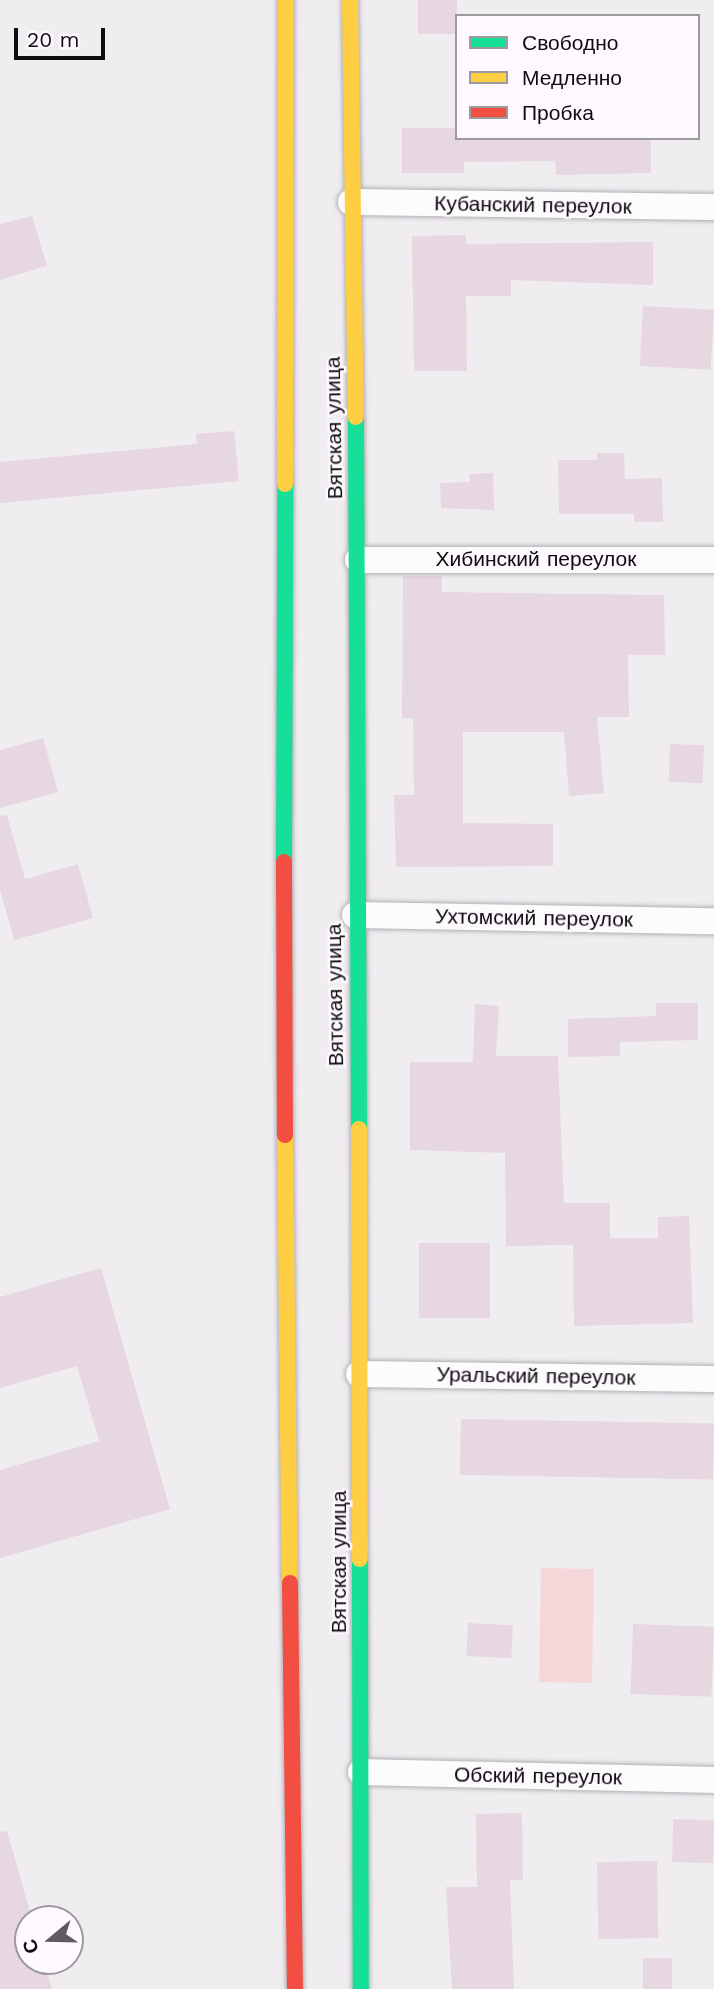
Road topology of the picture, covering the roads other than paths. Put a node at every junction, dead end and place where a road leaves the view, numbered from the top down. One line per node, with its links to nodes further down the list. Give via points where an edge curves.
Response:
1 (286, 0): 13 (main road, via 284,1050)
2 (350, 0): 3 (main road, Вятская улица)
3 (351, 202): 4 (street, Кубанский переулок); 5 (main road, Вятская улица)
4 (714, 207)
5 (358, 560): 6 (street, Хибинский переулок); 7 (main road, Вятская улица)
6 (714, 560)
7 (355, 915): 8 (street, Ухтомский переулок); 9 (main road, Вятская улица)
8 (714, 921)
9 (359, 1374): 10 (street, Уральский переулок); 11 (main road, Вятская улица)
10 (714, 1379)
11 (362, 1772): 12 (street, Обский переулок); 14 (main road, Вятская улица)
12 (714, 1780)
13 (295, 1989)
14 (361, 1989)

